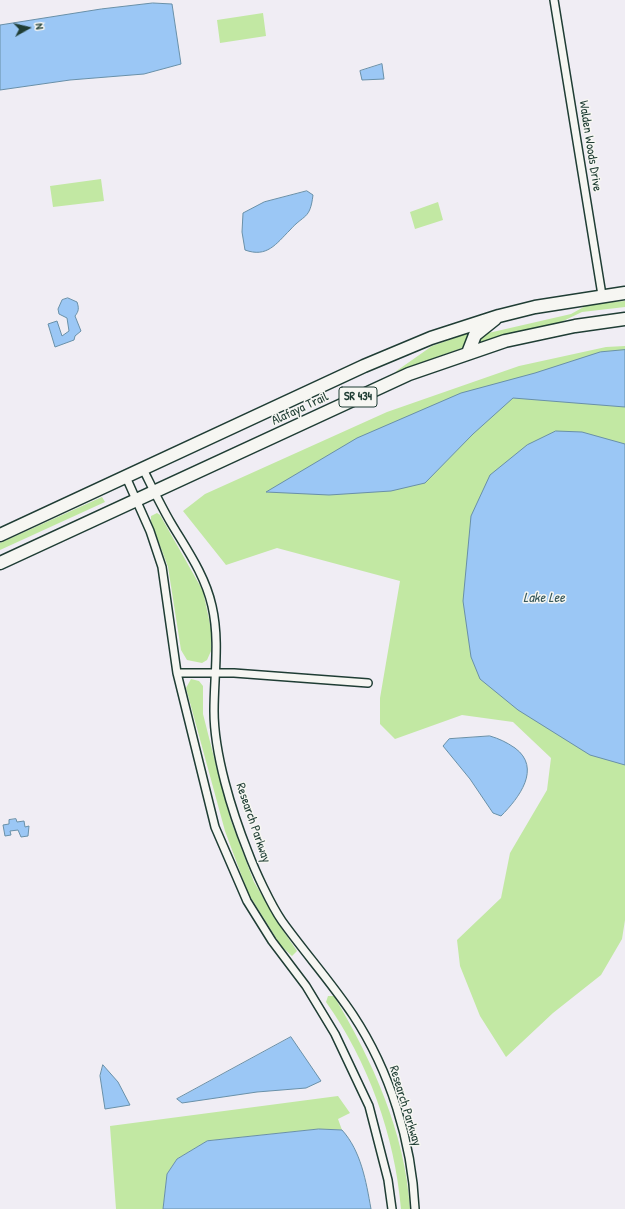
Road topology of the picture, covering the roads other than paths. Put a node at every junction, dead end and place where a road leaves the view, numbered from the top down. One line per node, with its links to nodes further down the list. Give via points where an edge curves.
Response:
1 (554, 0): 3 (street, Walden Woods Drive)
2 (625, 293): 3 (main road, Alafaya Trail / SR 434)
3 (602, 295): 4 (main road, Alafaya Trail / SR 434)
4 (499, 316): 6 (main road, via 475,336); 7 (main road, Alafaya Trail / SR 434, via 431,338 364,366)
5 (625, 319): 6 (main road, Alafaya Trail / SR 434, via 543,332)
6 (468, 353): 9 (main road, Alafaya Trail / SR 434, via 384,386)
7 (143, 469): 8 (main road, Alafaya Trail / SR 434); 9 (street, Research Parkway)
8 (126, 477): 10 (street); 11 (main road, Alafaya Trail / SR 434)
9 (155, 492): 10 (main road, Alafaya Trail / SR 434); 13 (street, Research Parkway, via 206,587 217,635)
10 (136, 501): 12 (main road, Alafaya Trail / SR 434); 14 (street, via 162,567)
11 (0, 535)
12 (0, 563)
13 (215, 672): 14 (street); 15 (street); 17 (street, Research Parkway, via 214,713 220,760 232,807 248,853 281,919 352,1014 375,1053 403,1132)
14 (177, 673): 16 (street, via 215,827 247,901 272,941 306,986 335,1034 366,1099 388,1180)
15 (368, 683)
16 (392, 1209)
17 (416, 1209)

